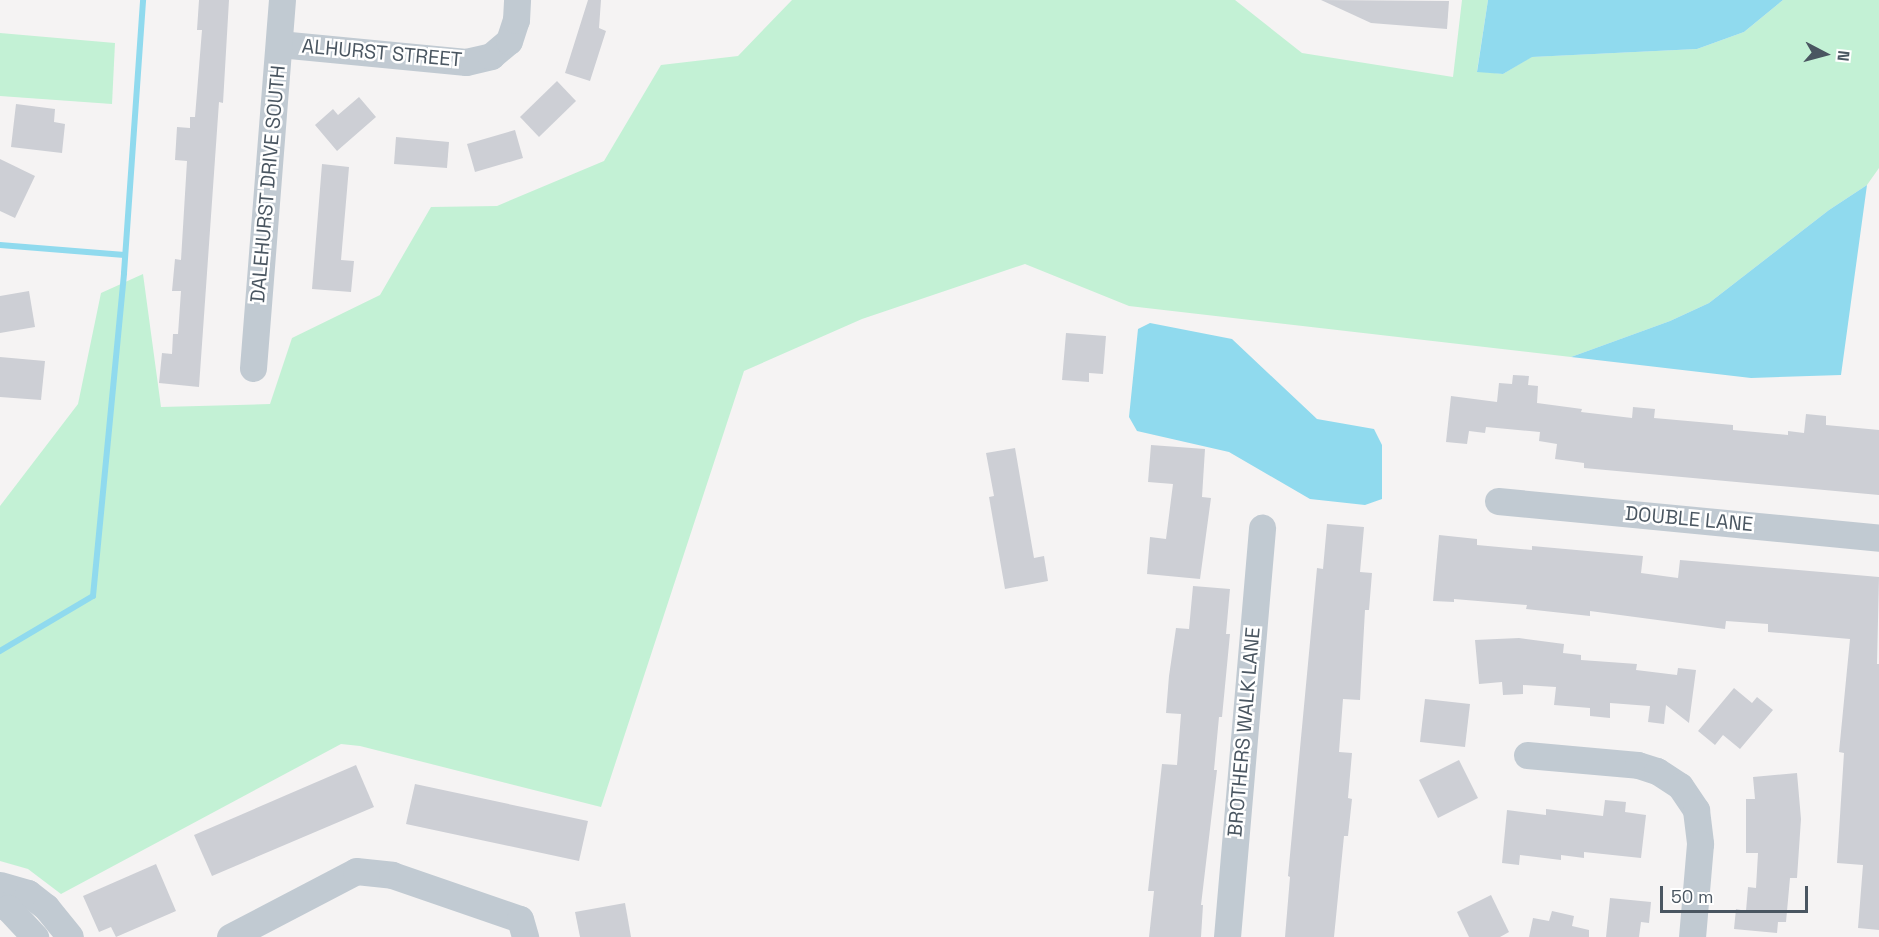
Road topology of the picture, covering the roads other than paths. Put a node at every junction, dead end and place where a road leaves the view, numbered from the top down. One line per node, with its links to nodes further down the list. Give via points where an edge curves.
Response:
1 (282, 0): 3 (street, DALEHURST DRIVE SOUTH)
2 (518, 0): 3 (street, ALHURST STREET, via 509,41 491,56 466,62)
3 (279, 44): 4 (street, DALEHURST DRIVE SOUTH)
4 (253, 368)
5 (1498, 501): 7 (street, DOUBLE LANE)
6 (1262, 527): 15 (street, BROTHERS WALK LANE)
7 (1879, 538)
8 (1527, 755): 16 (street, via 1638,765 1657,771 1680,786 1696,810 1700,844)
9 (0, 885): 12 (street, via 28,893 46,907)
10 (0, 904): 11 (street)
11 (34, 937)
12 (70, 937)
13 (230, 937): 14 (street, via 356,872 392,875 520,919)
14 (525, 937)
15 (1227, 937)
16 (1692, 937)

